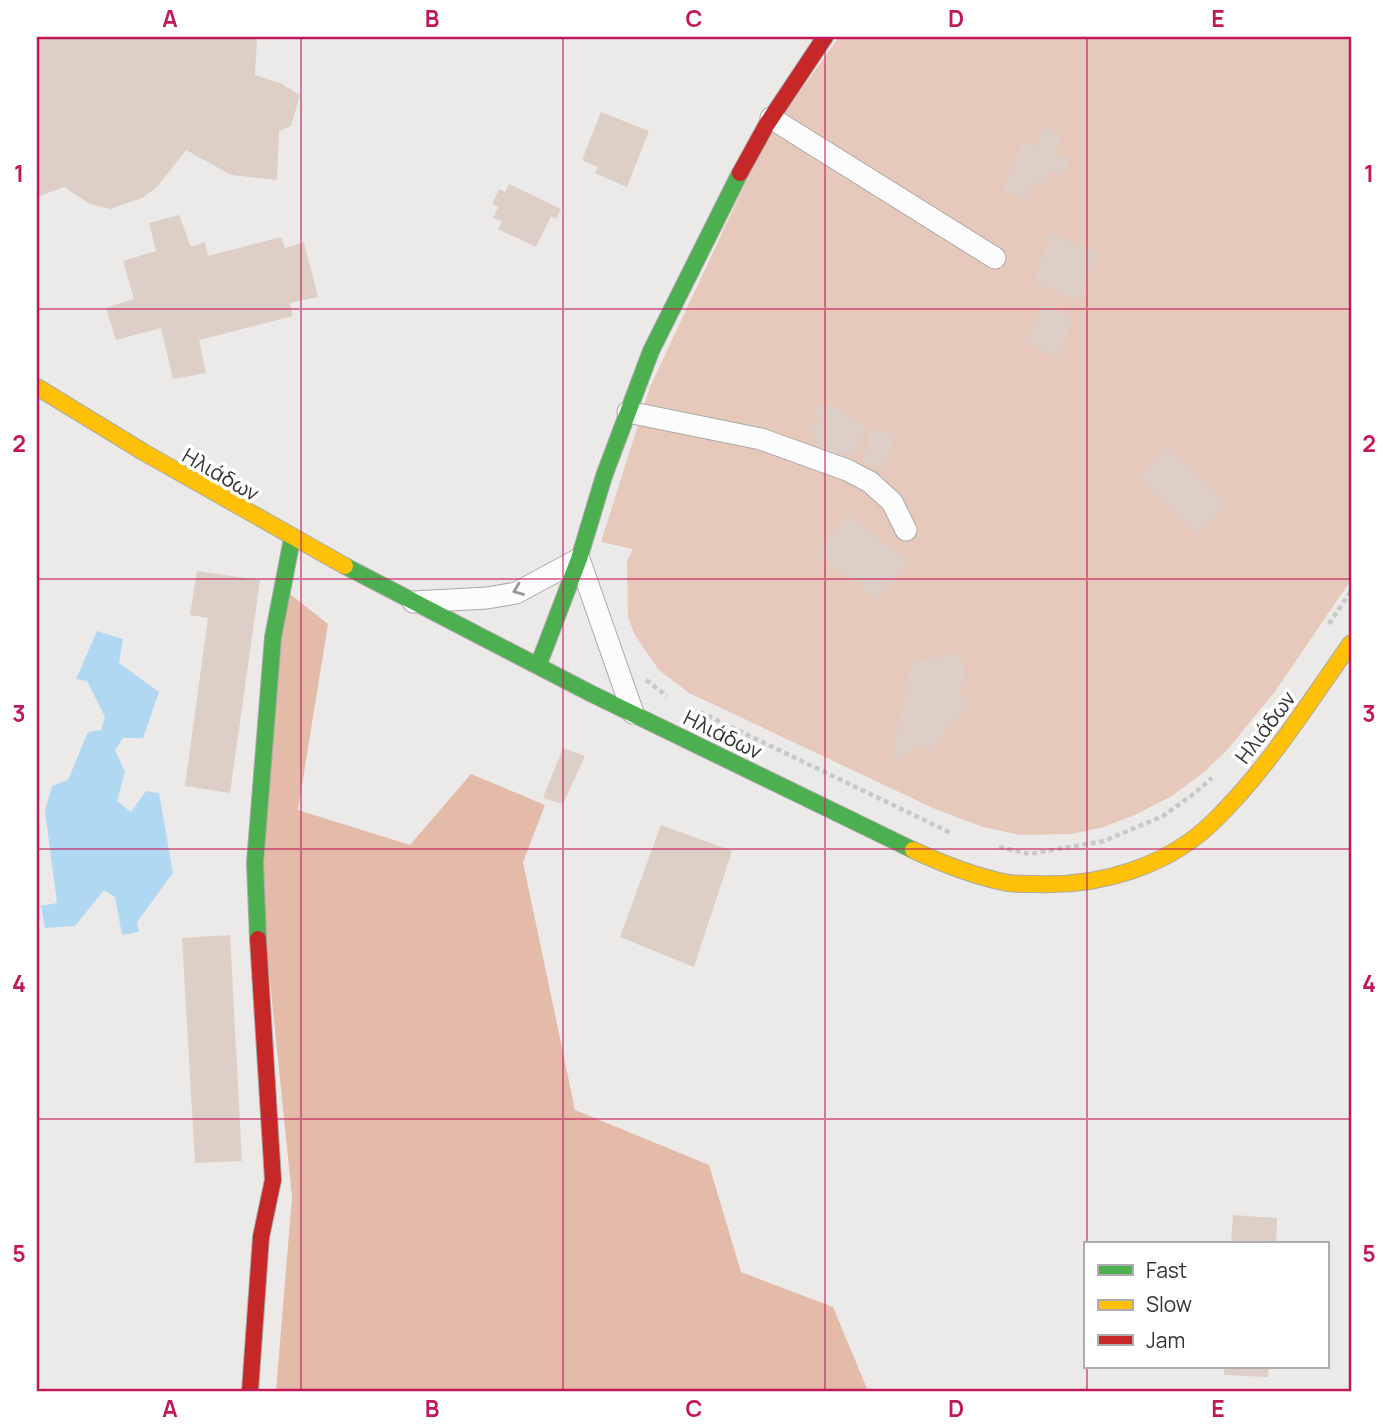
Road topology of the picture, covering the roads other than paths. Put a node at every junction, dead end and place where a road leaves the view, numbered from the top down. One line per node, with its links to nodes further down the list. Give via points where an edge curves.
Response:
1 (825, 37): 2 (street)
2 (771, 118): 3 (street); 5 (street, via 651,351)
3 (995, 258)
4 (37, 387): 7 (street, Ηλιάδων)
5 (628, 412): 6 (street, via 761,439 847,470 870,482 892,502); 8 (street)
6 (906, 530)
7 (292, 538): 9 (street, Ηλιάδων); 13 (street, via 273,637 255,863 273,1180 261,1237)
8 (579, 559): 9 (street, one-way to 9, via 516,593); 11 (street); 12 (street)
9 (410, 602): 11 (street, Ηλιάδων)
10 (1351, 643): 12 (street, Ηλιάδων, via 1268,762 1214,822 1179,849 1142,867 1106,879 1058,885 1009,883 932,859)
11 (538, 666): 12 (street, Ηλιάδων)
12 (633, 713)
13 (250, 1391)

